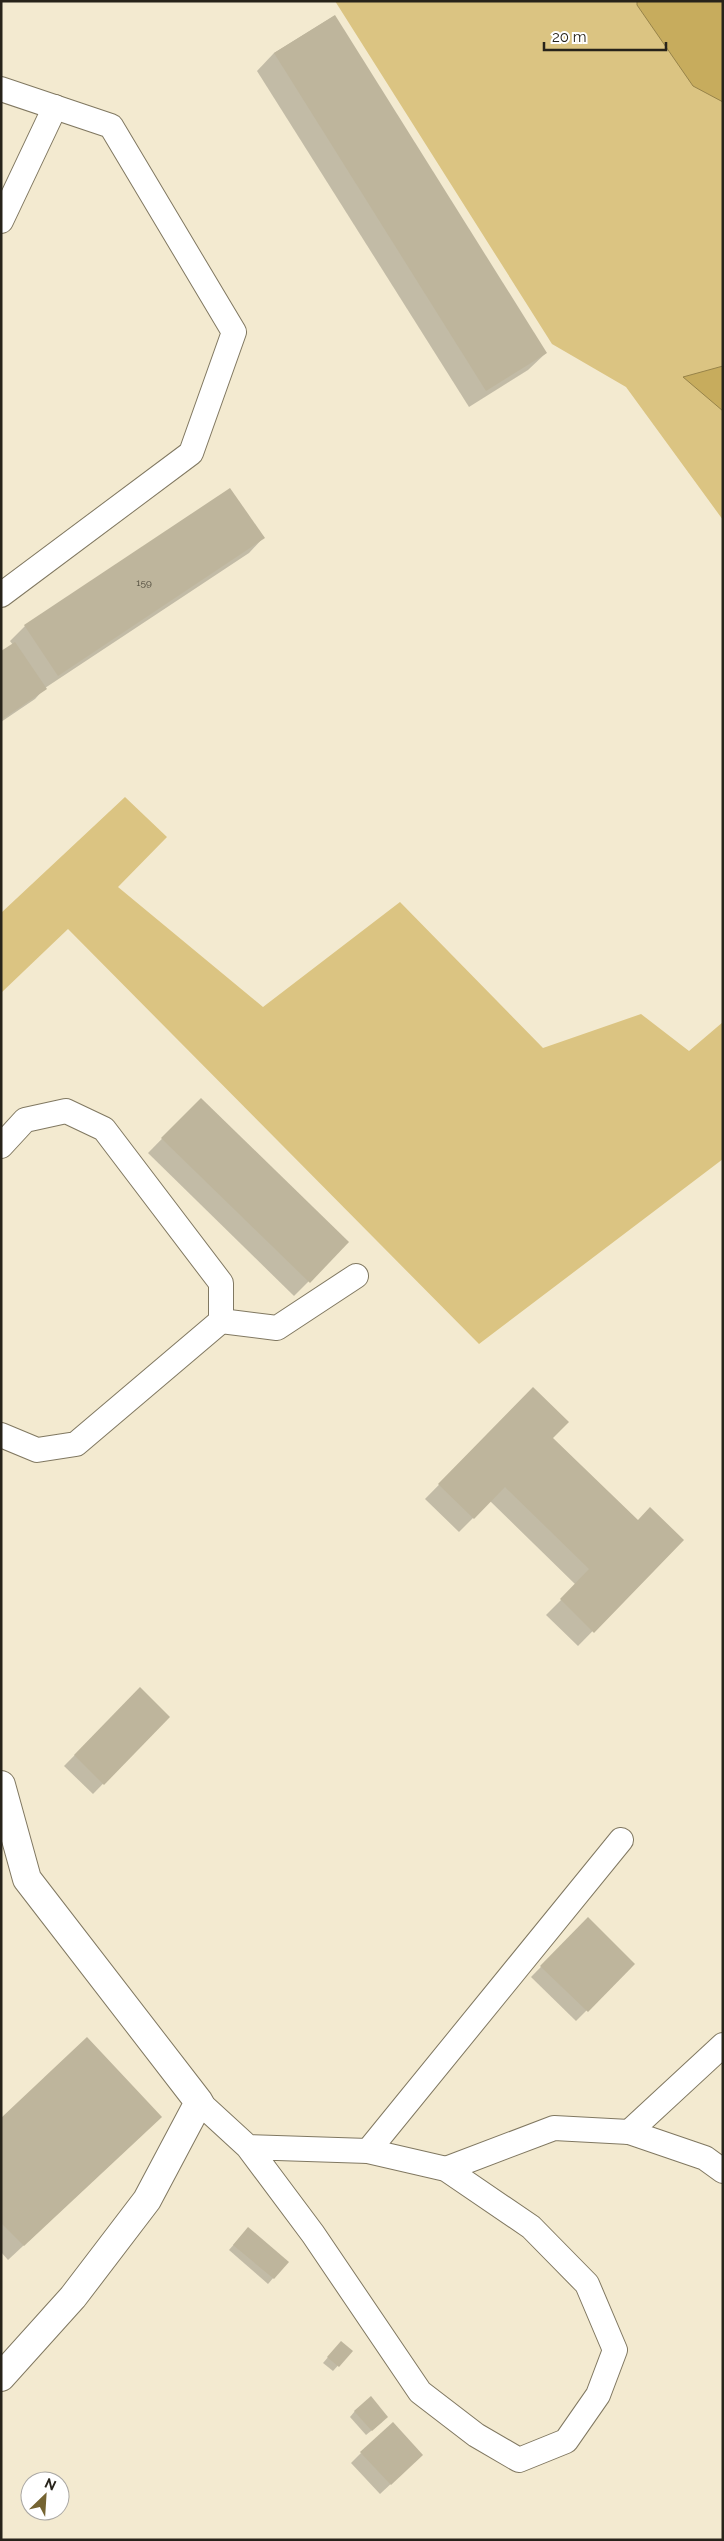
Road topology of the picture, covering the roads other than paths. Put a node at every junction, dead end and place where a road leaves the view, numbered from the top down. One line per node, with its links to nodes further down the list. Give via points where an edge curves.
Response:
1 (1, 89): 2 (lane)
2 (55, 107): 3 (lane); 4 (lane, via 111,126 234,332 190,452)
3 (1, 221)
4 (1, 594)
5 (1, 1146): 7 (lane, via 25,1120 66,1111 104,1129 221,1283)
6 (356, 1276): 7 (lane, via 277,1328)
7 (221, 1322): 8 (lane, via 76,1444 37,1450)
8 (1, 1435)
9 (1, 1785): 12 (street, via 27,1879)
10 (621, 1840): 15 (lane)
11 (723, 2045): 13 (lane)
12 (199, 2102): 14 (lane); 18 (street, via 147,2200 73,2298)
13 (629, 2132): 16 (lane, via 554,2128); 17 (lane, via 705,2158)
14 (248, 2148): 15 (lane); 16 (lane, via 313,2234 420,2392 476,2435 519,2460 566,2442 598,2395 615,2350 587,2284 530,2227)
15 (368, 2151): 16 (lane)
16 (446, 2169)
17 (723, 2171)
18 (1, 2377)

